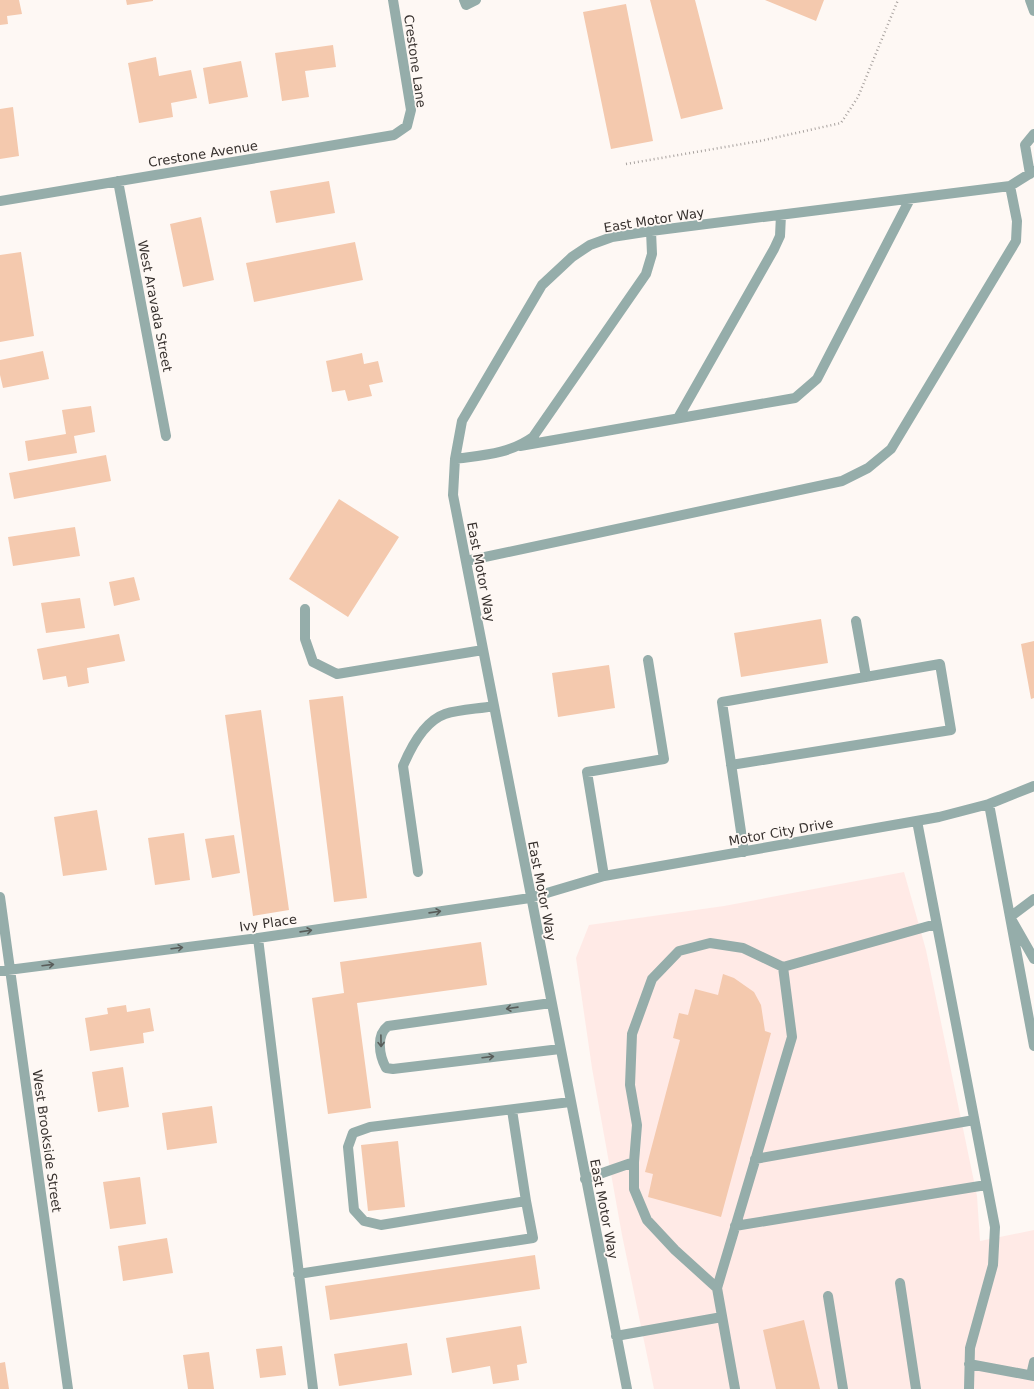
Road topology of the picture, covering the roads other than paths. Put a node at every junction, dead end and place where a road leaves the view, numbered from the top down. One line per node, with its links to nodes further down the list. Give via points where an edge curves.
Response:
1 (393, 0): 6 (street, Crestone Lane, via 410,105)
2 (464, 0): 3 (street, via 466,5)
3 (476, 0)
4 (1030, 0): 5 (street)
5 (1034, 11)
6 (407, 126): 9 (street, Crestone Avenue, via 394,135 382,138)
7 (1034, 134): 8 (street, via 1026,145)
8 (1032, 173): 10 (street, East Motor Way)
9 (118, 181): 12 (street, Crestone Avenue); 16 (street, West Aravada Street)
10 (1010, 186): 11 (street, East Motor Way); 19 (street, via 1017,221 1016,241 891,449 868,468 842,481)
11 (910, 199): 13 (street, East Motor Way); 15 (street, via 817,379 795,398)
12 (0, 201)
13 (781, 215): 14 (street, East Motor Way); 15 (street, via 780,236 774,249)
14 (652, 231): 17 (street, via 652,254 646,274 533,437); 18 (street, East Motor Way, via 612,237 590,246 572,257 542,285 462,421)
15 (678, 418): 17 (street)
16 (166, 436)
17 (520, 446): 18 (street, via 501,453)
18 (455, 459): 19 (street, East Motor Way, via 453,495)
19 (466, 561): 22 (street, East Motor Way)
20 (304, 609): 22 (street, via 305,639 314,662 337,674)
21 (856, 621): 24 (street)
22 (483, 650): 25 (street, East Motor Way)
23 (648, 660): 32 (street, via 664,759 588,772)
24 (866, 677): 26 (street, via 722,702); 26 (street, via 940,664 951,730)
25 (494, 706): 31 (street, via 444,714 429,725 410,750 403,766); 34 (street, East Motor Way)
26 (731, 765): 30 (street)
27 (1034, 786): 28 (street, Motor City Drive)
28 (989, 804): 29 (street, Motor City Drive); 36 (street)
29 (917, 821): 30 (street, Motor City Drive); 37 (street)
30 (744, 852): 32 (street, Motor City Drive)
31 (418, 872)
32 (604, 876): 34 (street, Motor City Drive)
33 (0, 898): 41 (street, West Brookside Street)
34 (530, 898): 38 (street, Ivy Place, one-way to 34); 42 (street, East Motor Way)
35 (1034, 899): 36 (street)
36 (1010, 918): 39 (street); 43 (street)
37 (936, 924): 40 (street); 47 (street)
38 (258, 938): 41 (street, Ivy Place, one-way to 38); 54 (street)
39 (1034, 958)
40 (784, 967): 48 (street, via 792,1036); 49 (street, via 743,948 710,943 679,951 652,979 632,1034 630,1085 637,1126)
41 (5, 971): 63 (street, West Brookside Street)
42 (551, 1003): 44 (street, East Motor Way); 44 (street, one-way to 44, via 388,1026 382,1031 380,1038 382,1062 386,1068 392,1069)
43 (1034, 1046)
44 (560, 1048): 45 (street, East Motor Way)
45 (570, 1102): 46 (street); 50 (street, East Motor Way)
46 (512, 1110): 52 (street); 52 (street, via 370,1127 353,1134 348,1147 354,1210 364,1221 381,1225)
47 (974, 1120): 48 (street); 51 (street)
48 (755, 1159): 53 (street)
49 (634, 1162): 50 (street); 56 (street, via 634,1189 648,1220 675,1250)
50 (585, 1178): 59 (street, East Motor Way)
51 (986, 1185): 53 (street); 61 (street, via 995,1227 993,1265 970,1348)
52 (526, 1201): 54 (street, via 533,1238)
53 (735, 1226): 56 (street)
54 (298, 1274): 64 (street)
55 (900, 1283): 68 (street)
56 (717, 1288): 58 (street)
57 (828, 1296): 67 (street)
58 (722, 1317): 59 (street); 66 (street)
59 (616, 1336): 65 (street, East Motor Way)
60 (1034, 1362): 62 (street)
61 (969, 1364): 62 (street); 69 (street)
62 (1032, 1376)
63 (68, 1389)
64 (313, 1389)
65 (627, 1389)
66 (735, 1389)
67 (843, 1389)
68 (916, 1389)
69 (969, 1389)

